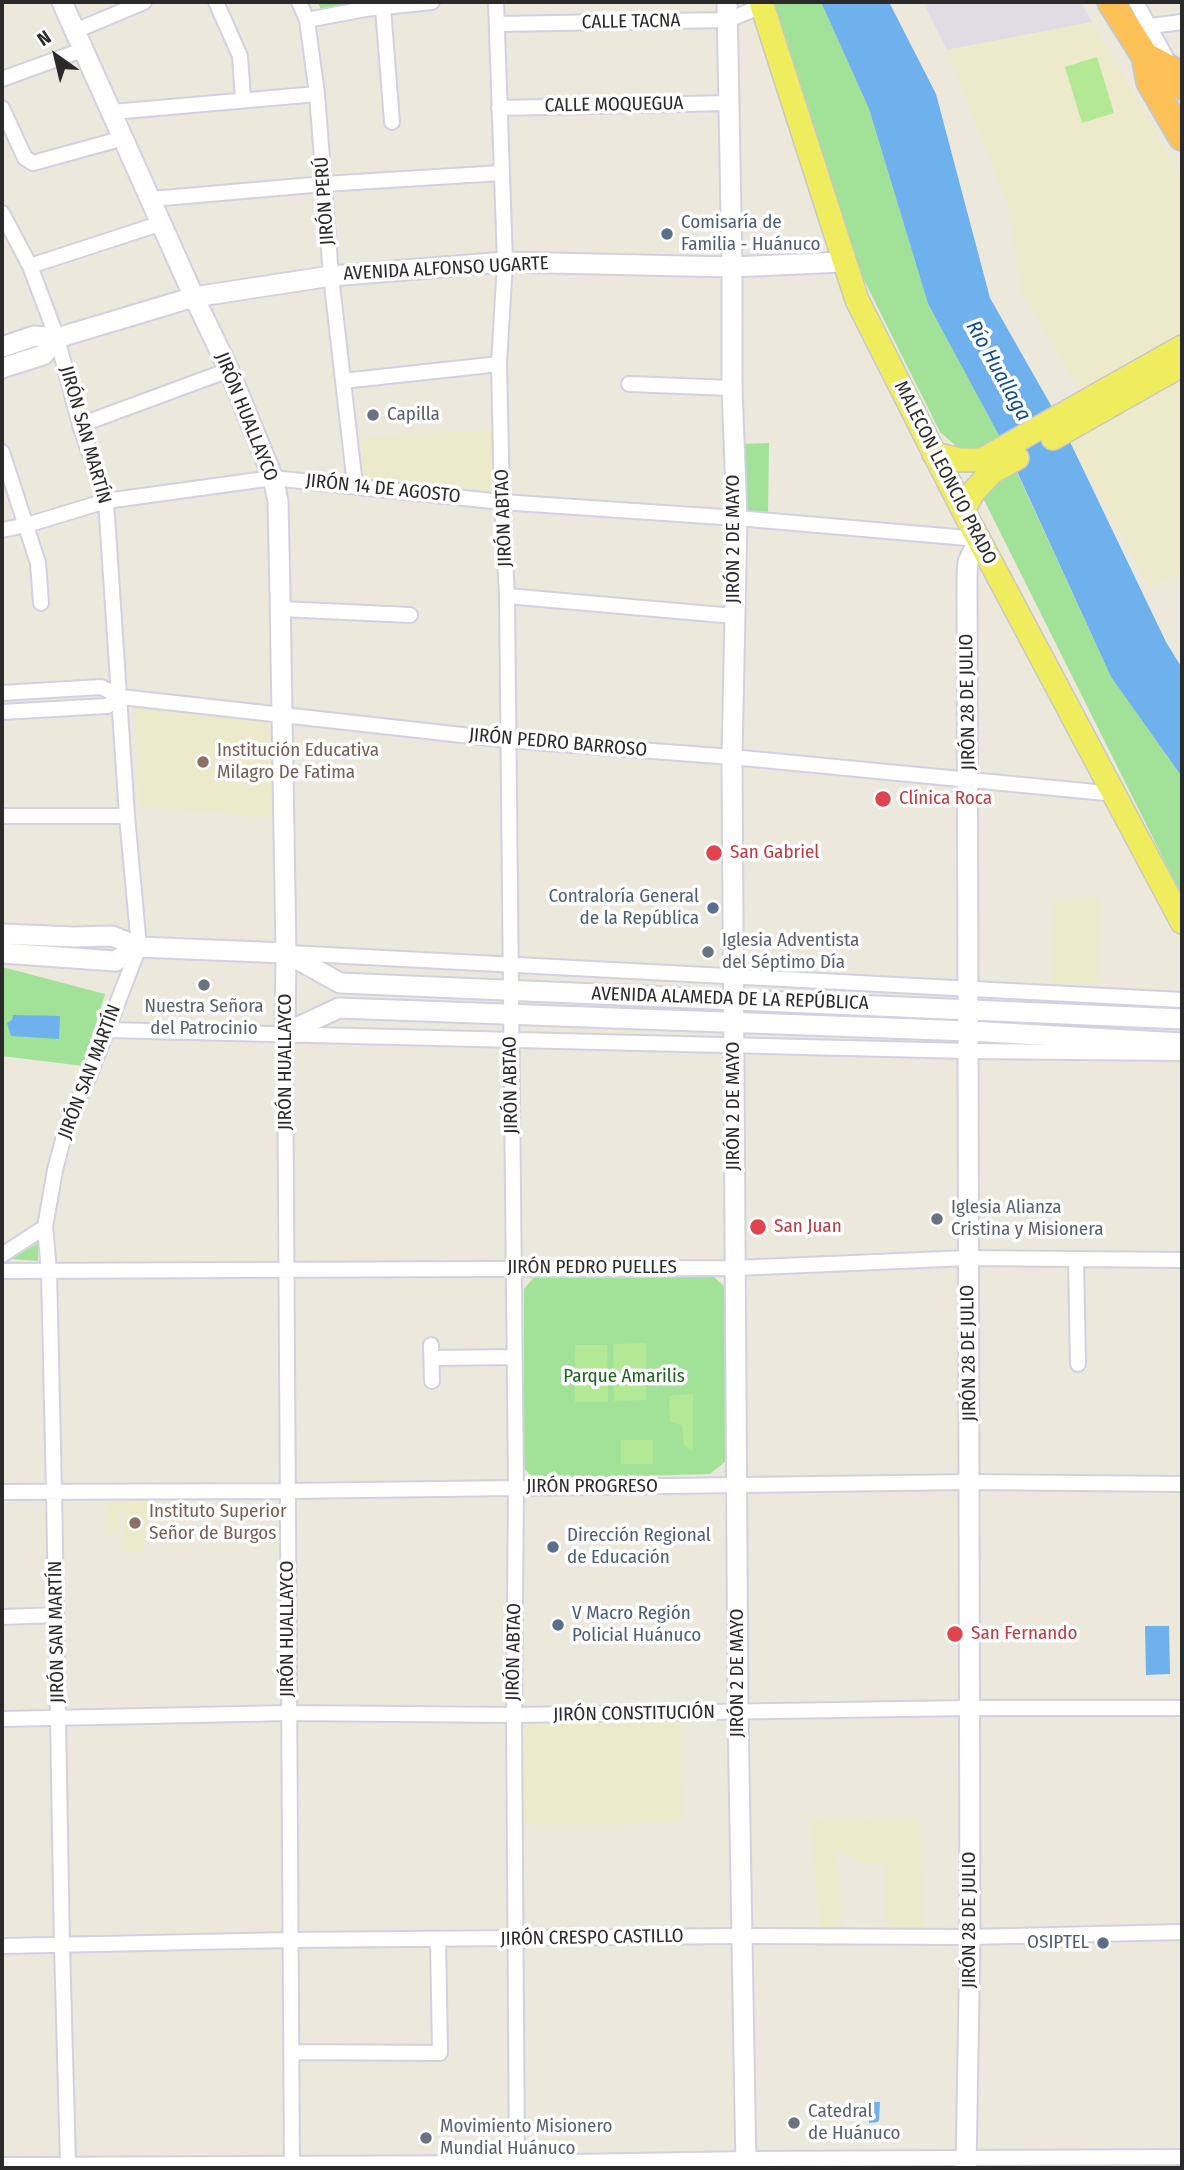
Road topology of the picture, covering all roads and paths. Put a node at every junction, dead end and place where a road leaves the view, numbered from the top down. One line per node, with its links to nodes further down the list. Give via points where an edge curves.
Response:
1 (62, 2): 17 (street, JIRÓN HUALLAYCO)
2 (144, 2): 17 (street)
3 (216, 2): 22 (street, via 240,56)
4 (299, 2): 13 (street, JIRÓN PERÚ)
5 (432, 2): 11 (street)
6 (496, 2): 15 (street, JIRÓN ABTAO)
7 (1111, 2): 16 (highway)
8 (1136, 2): 16 (street)
9 (761, 4): 12 (street, CALLE TACNA); 36 (main road, MALECON LEONCIO PRADO)
10 (364, 5): 11 (street); 13 (street)
11 (383, 8): 27 (street)
12 (728, 11): 15 (street, CALLE TACNA); 23 (street, JIRÓN 2 DE MAYO)
13 (307, 20): 21 (street, JIRÓN PERÚ)
14 (1182, 22): 16 (street)
15 (497, 24): 24 (street, JIRÓN ABTAO)
16 (1138, 28): 19 (street); 19 (highway, via 1145,56)
17 (75, 31): 18 (street, JIRÓN HUALLAYCO)
18 (85, 49): 20 (street); 26 (street, JIRÓN HUALLAYCO)
19 (1172, 77): 28 (highway)
20 (2, 79)
21 (317, 94): 22 (street); 31 (street, JIRÓN PERÚ)
22 (243, 99): 26 (street)
23 (729, 103): 24 (street, CALLE MOQUEGUA); 38 (street, JIRÓN 2 DE MAYO)
24 (499, 107): 30 (street, JIRÓN ABTAO)
25 (2, 108): 29 (street, via 25,158 33,163)
26 (113, 112): 29 (street, JIRÓN HUALLAYCO)
27 (392, 122)
28 (1182, 137)
29 (124, 138): 32 (street, JIRÓN HUALLAYCO)
30 (501, 173): 31 (street); 35 (street, JIRÓN ABTAO)
31 (324, 184): 32 (street); 39 (street, JIRÓN PERÚ)
32 (152, 199): 34 (street, JIRÓN HUALLAYCO)
33 (2, 213): 37 (street, JIRÓN SAN MARTÍN)
34 (162, 223): 37 (street); 40 (street, JIRÓN HUALLAYCO)
35 (505, 262): 38 (street, AVENIDA ALFONSO UGARTE); 39 (street, AVENIDA ALFONSO UGARTE); 45 (street, JIRÓN ABTAO)
36 (843, 262): 38 (street, AVENIDA ALFONSO UGARTE); 54 (main road, MALECON LEONCIO PRADO, via 857,300)
37 (30, 266): 41 (street, JIRÓN SAN MARTÍN)
38 (732, 267): 51 (street, JIRÓN 2 DE MAYO)
39 (331, 276): 40 (street, AVENIDA ALFONSO UGARTE); 48 (street, JIRÓN PERÚ)
40 (194, 297): 41 (street, AVENIDA ALFONSO UGARTE); 47 (street, JIRÓN HUALLAYCO)
41 (57, 338): 42 (street, AVENIDA ALFONSO UGARTE, via 34,336); 46 (street, AVENIDA ALFONSO UGARTE, via 43,355); 52 (street, JIRÓN SAN MARTÍN)
42 (2, 346)
43 (1182, 347): 49 (main road)
44 (1182, 363): 49 (main road)
45 (499, 364): 48 (street); 59 (street, JIRÓN ABTAO)
46 (2, 368)
47 (229, 370): 52 (street); 56 (street, JIRÓN HUALLAYCO)
48 (343, 381): 57 (street, JIRÓN PERÚ)
49 (1135, 383): 55 (main road)
50 (629, 384): 51 (street)
51 (732, 388): 61 (street, JIRÓN 2 DE MAYO)
52 (80, 425): 58 (street, JIRÓN SAN MARTÍN)
53 (2, 452): 62 (street)
54 (934, 454): 55 (main road); 60 (main road, MALECON LEONCIO PRADO)
55 (987, 466): 60 (main road)
56 (273, 478): 57 (street, JIRÓN 14 DE AGOSTO); 58 (street, JIRÓN 14 DE AGOSTO); 67 (street, JIRÓN HUALLAYCO, via 278,501)
57 (355, 485): 59 (street, JIRÓN 14 DE AGOSTO)
58 (106, 501): 62 (street, JIRÓN 14 DE AGOSTO); 71 (street, JIRÓN SAN MARTÍN)
59 (502, 502): 61 (street, JIRÓN 14 DE AGOSTO); 65 (street, JIRÓN ABTAO)
60 (963, 510): 64 (main road, MALECON LEONCIO PRADO)
61 (737, 518): 64 (street, JIRÓN 14 DE AGOSTO); 69 (street, JIRÓN 2 DE MAYO)
62 (27, 525): 63 (street, JIRÓN 14 DE AGOSTO); 66 (street, via 38,563)
63 (2, 530)
64 (979, 539): 76 (street, JIRÓN 28 DE JULIO, via 967,575); 77 (main road, MALECON LEONCIO PRADO)
65 (507, 596): 69 (street); 74 (street, JIRÓN ABTAO)
66 (41, 603)
67 (281, 609): 68 (street); 73 (street, JIRÓN HUALLAYCO)
68 (411, 615)
69 (734, 616): 75 (street, JIRÓN 2 DE MAYO)
70 (2, 693): 71 (street, via 102,687)
71 (121, 697): 72 (street, JIRÓN PEDRO BARROSO, via 107,706); 73 (street, JIRÓN PEDRO BARROSO); 79 (street, JIRÓN SAN MARTÍN)
72 (2, 712)
73 (282, 715): 74 (street, JIRÓN PEDRO BARROSO); 84 (street, JIRÓN HUALLAYCO)
74 (507, 740): 75 (street, JIRÓN PEDRO BARROSO); 85 (street, JIRÓN ABTAO)
75 (732, 757): 76 (street, JIRÓN PEDRO BARROSO); 86 (street, JIRÓN 2 DE MAYO)
76 (969, 781): 77 (street, JIRÓN PEDRO BARROSO); 87 (street, JIRÓN 28 DE JULIO)
77 (1116, 794): 80 (main road, MALECON LEONCIO PRADO)
78 (2, 816): 79 (street)
79 (127, 816): 82 (street, JIRÓN SAN MARTÍN)
80 (1182, 922)
81 (2, 934): 82 (street, via 112,936)
82 (139, 947): 83 (street, via 115,961); 84 (street, AVENIDA ALAMEDA DE LA REPÚBLICA); 95 (street, JIRÓN SAN MARTÍN)
83 (2, 953)
84 (286, 953): 85 (street, AVENIDA ALAMEDA DE LA REPÚBLICA); 88 (street, AVENIDA ALAMEDA DE LA REPÚBLICA, via 340,983); 96 (street, JIRÓN HUALLAYCO)
85 (509, 964): 86 (street, AVENIDA ALAMEDA DE LA REPÚBLICA); 88 (street, JIRÓN ABTAO)
86 (734, 976): 87 (street, AVENIDA ALAMEDA DE LA REPÚBLICA); 89 (street, JIRÓN 2 DE MAYO)
87 (969, 988): 90 (street, AVENIDA ALAMEDA DE LA REPÚBLICA); 91 (street, JIRÓN 28 DE JULIO)
88 (510, 990): 89 (street, AVENIDA ALAMEDA DE LA REPÚBLICA); 92 (street, JIRÓN ABTAO)
89 (734, 999): 91 (street, AVENIDA ALAMEDA DE LA REPÚBLICA); 94 (street, JIRÓN 2 DE MAYO)
90 (1182, 1000)
91 (969, 1009): 93 (street, AVENIDA ALAMEDA DE LA REPÚBLICA); 98 (street, JIRÓN 28 DE JULIO)
92 (510, 1014): 94 (street, AVENIDA ALAMEDA DE LA REPÚBLICA); 96 (street, AVENIDA ALAMEDA DE LA REPÚBLICA, via 339,1008); 97 (street, JIRÓN ABTAO)
93 (1182, 1019)
94 (734, 1022): 98 (street, AVENIDA ALAMEDA DE LA REPÚBLICA); 100 (street, JIRÓN 2 DE MAYO)
95 (107, 1030): 96 (street, AVENIDA ALAMEDA DE LA REPÚBLICA); 102 (street, JIRÓN SAN MARTÍN, via 68,1121)
96 (285, 1033): 97 (street, AVENIDA ALAMEDA DE LA REPÚBLICA); 109 (street, JIRÓN HUALLAYCO)
97 (510, 1038): 100 (street, AVENIDA ALAMEDA DE LA REPÚBLICA); 107 (street, JIRÓN ABTAO)
98 (969, 1041): 99 (street, AVENIDA ALAMEDA DE LA REPÚBLICA); 100 (street, AVENIDA ALAMEDA DE LA REPÚBLICA); 101 (street, AVENIDA ALAMEDA DE LA REPÚBLICA); 104 (street, JIRÓN 28 DE JULIO)
99 (1182, 1043)
100 (734, 1044): 108 (street, JIRÓN 2 DE MAYO)
101 (1182, 1053)
102 (46, 1227): 103 (street); 111 (street, JIRÓN SAN MARTÍN)
103 (2, 1255)
104 (968, 1258): 105 (street, JIRÓN PEDRO PUELLES); 108 (street, JIRÓN PEDRO PUELLES); 115 (street, JIRÓN 28 DE JULIO)
105 (1076, 1259): 106 (street, JIRÓN PEDRO PUELLES); 113 (street)
106 (1182, 1260)
107 (513, 1268): 108 (street, JIRÓN PEDRO PUELLES); 109 (street, JIRÓN PEDRO PUELLES); 112 (street, JIRÓN ABTAO)
108 (736, 1268): 117 (street, JIRÓN 2 DE MAYO)
109 (286, 1270): 111 (street, JIRÓN PEDRO PUELLES); 119 (street, JIRÓN HUALLAYCO)
110 (2, 1271): 111 (street, JIRÓN PEDRO PUELLES)
111 (49, 1271): 121 (street, JIRÓN SAN MARTÍN)
112 (514, 1357): 114 (street, via 432,1351); 118 (street, JIRÓN ABTAO)
113 (1078, 1364)
114 (432, 1381)
115 (970, 1482): 116 (street, JIRÓN PROGRESO); 117 (street, JIRÓN PROGRESO); 124 (street, JIRÓN 28 DE JULIO)
116 (1182, 1484)
117 (737, 1486): 118 (street, JIRÓN PROGRESO); 126 (street, JIRÓN 2 DE MAYO)
118 (516, 1487): 119 (street, JIRÓN PROGRESO); 128 (street, JIRÓN ABTAO)
119 (288, 1491): 121 (street, JIRÓN PROGRESO); 127 (street, JIRÓN HUALLAYCO)
120 (2, 1492): 121 (street, JIRÓN PROGRESO)
121 (54, 1492): 122 (street, JIRÓN SAN MARTÍN)
122 (56, 1615): 123 (street); 129 (street, JIRÓN SAN MARTÍN)
123 (2, 1617)
124 (969, 1708): 125 (street, JIRÓN CONSTITUCIÓN); 126 (street, JIRÓN CONSTITUCIÓN); 133 (street, JIRÓN 28 DE JULIO)
125 (1182, 1708)
126 (737, 1712): 128 (street, JIRÓN CONSTITUCIÓN); 132 (street, JIRÓN 2 DE MAYO)
127 (289, 1713): 128 (street, JIRÓN CONSTITUCIÓN); 129 (street, JIRÓN CONSTITUCIÓN); 136 (street, JIRÓN HUALLAYCO)
128 (514, 1715): 135 (street, JIRÓN ABTAO)
129 (58, 1718): 130 (street, JIRÓN CONSTITUCIÓN); 138 (street, JIRÓN SAN MARTÍN)
130 (2, 1719)
131 (1182, 1932): 133 (street, JIRÓN CRESPO CASTILLO)
132 (741, 1936): 133 (street, JIRÓN CRESPO CASTILLO); 135 (street, JIRÓN CRESPO CASTILLO); 142 (street, JIRÓN 2 DE MAYO)
133 (970, 1937): 143 (street, JIRÓN 28 DE JULIO)
134 (438, 1939): 135 (street, JIRÓN CRESPO CASTILLO); 136 (street, JIRÓN CRESPO CASTILLO); 139 (street, via 440,2053)
135 (517, 1939): 146 (street, JIRÓN ABTAO)
136 (292, 1940): 138 (street, JIRÓN CRESPO CASTILLO); 139 (street, JIRÓN HUALLAYCO)
137 (2, 1946): 138 (street, JIRÓN CRESPO CASTILLO)
138 (62, 1946): 141 (street, JIRÓN SAN MARTÍN)
139 (291, 2052): 145 (street, JIRÓN HUALLAYCO)
140 (1182, 2157): 143 (street)
141 (68, 2164): 144 (street); 145 (street)
142 (746, 2164): 143 (street); 146 (street)
143 (966, 2164)
144 (2, 2165)
145 (292, 2166): 146 (street)
146 (517, 2166)

